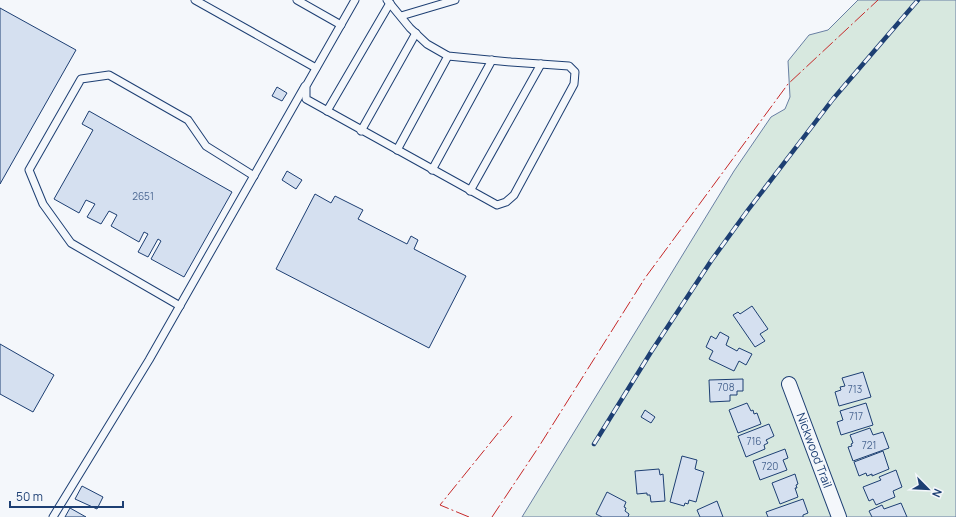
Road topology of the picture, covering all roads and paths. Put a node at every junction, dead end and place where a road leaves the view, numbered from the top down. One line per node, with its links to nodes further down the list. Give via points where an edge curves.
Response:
1 (195, 0): 12 (lane)
2 (297, 0): 7 (lane)
3 (355, 0): 7 (lane)
4 (455, 0): 6 (lane)
5 (388, 1): 6 (lane); 14 (lane)
6 (401, 16): 8 (lane)
7 (341, 25): 12 (lane)
8 (416, 33): 9 (lane, via 427,44); 15 (lane)
9 (448, 56): 10 (lane); 16 (lane)
10 (492, 60): 11 (lane); 17 (lane)
11 (541, 64): 19 (lane); 19 (lane, via 569,66 575,72 574,84 514,195 497,206)
12 (316, 68): 13 (lane)
13 (306, 86): 14 (lane, via 306,99); 18 (lane)
14 (327, 111): 15 (lane)
15 (361, 130): 16 (lane)
16 (397, 150): 17 (lane)
17 (432, 170): 19 (lane)
18 (254, 176): 20 (lane); 20 (lane, via 206,146 188,120 109,75 82,79 29,170 43,204 71,243)
19 (470, 190)
20 (180, 306): 22 (lane)
21 (789, 384): 23 (street, Nickwood Trail)
22 (53, 517)
23 (839, 517)

